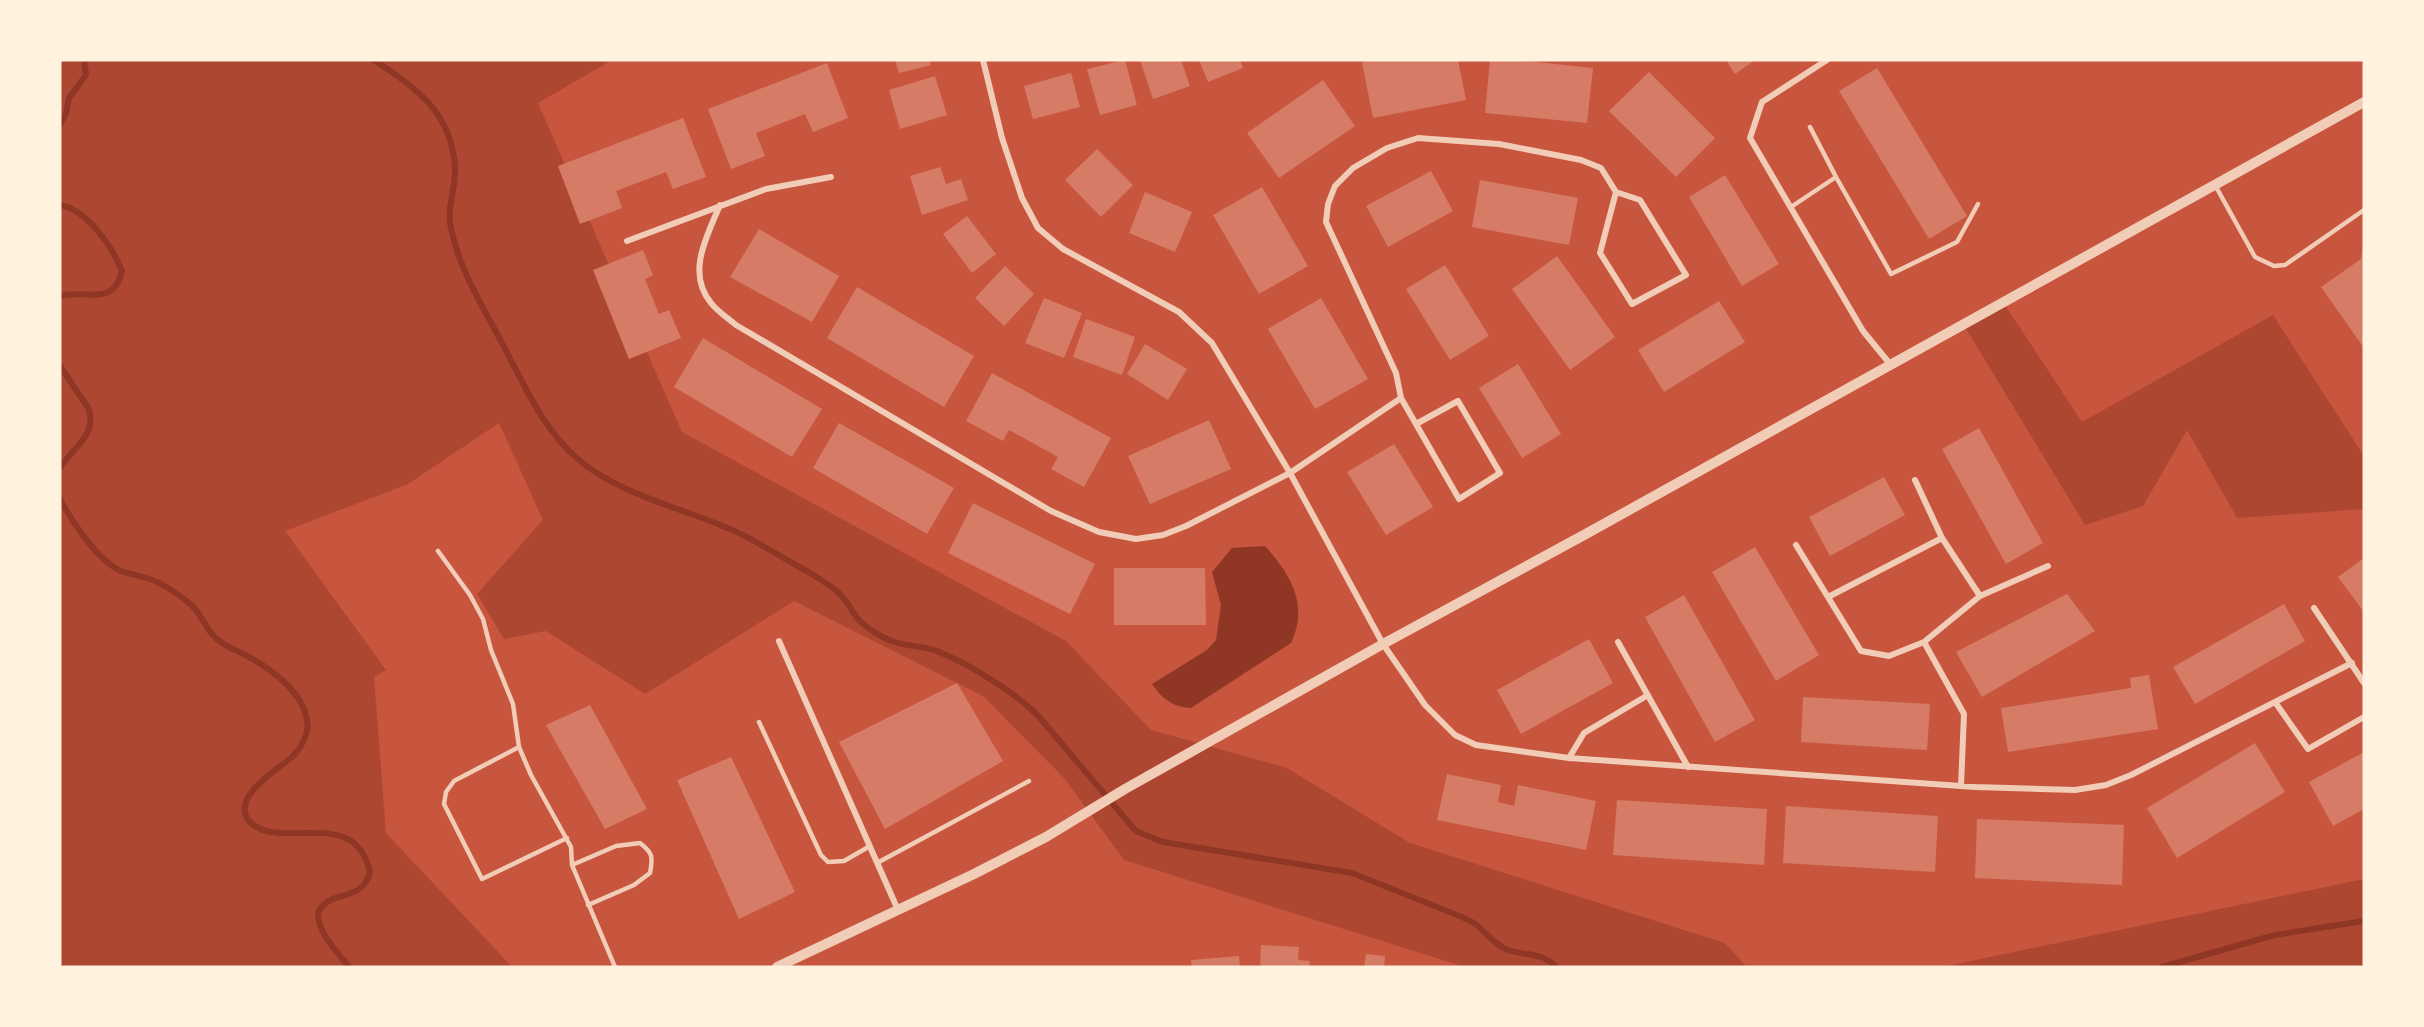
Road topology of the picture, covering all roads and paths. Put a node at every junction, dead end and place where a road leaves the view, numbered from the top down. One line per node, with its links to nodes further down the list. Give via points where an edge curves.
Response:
1 (983, 60): 17 (street, via 1002,138 1022,198 1038,228 1063,249 1179,312 1212,343)
2 (1827, 60): 11 (street, via 1762,102 1750,138)
3 (2364, 102): 7 (street)
4 (1810, 128): 6 (lane)
5 (831, 177): 10 (street, via 766,189)
6 (1836, 177): 9 (lane, via 1891,274 1957,242); 11 (lane)
7 (2215, 184): 12 (lane, via 2255,257 2274,266 2285,266); 14 (street)
8 (1616, 192): 8 (street, via 1600,253 1632,304 1686,275 1640,200); 15 (street, via 1601,168 1581,160 1499,144 1418,138 1387,148 1353,168 1335,186 1326,222 1396,373)
9 (1978, 204)
10 (720, 206): 13 (street); 17 (street, via 700,251 699,281 711,303 736,325 1050,511 1099,532 1136,539 1163,535)
11 (1791, 207): 14 (street, via 1863,332)
12 (2364, 210)
13 (627, 240)
14 (1890, 364): 29 (street)
15 (1401, 398): 16 (street); 17 (street)
16 (1416, 424): 16 (street, via 1459,500 1500,473 1458,401)
17 (1290, 473): 29 (street)
18 (1916, 480): 19 (street)
19 (1942, 538): 23 (street); 24 (street)
20 (1796, 545): 24 (street)
21 (438, 551): 36 (lane, via 483,619 513,704)
22 (2048, 566): 23 (street)
23 (1980, 596): 28 (street)
24 (1828, 597): 28 (street, via 1861,651 1889,656)
25 (2314, 608): 30 (street)
26 (778, 641): 42 (street)
27 (1618, 642): 32 (street)
28 (1924, 642): 40 (street, via 1964,714)
29 (1383, 644): 37 (street, via 1425,705 1455,735 1476,745); 46 (street, via 1075,821)
30 (2352, 663): 31 (street); 33 (street)
31 (2364, 683)
32 (1648, 695): 37 (street, via 1584,733); 38 (street)
33 (2275, 702): 34 (street, via 2308,748); 40 (street, via 2106,784 2075,790)
34 (2364, 717)
35 (759, 722): 42 (lane, via 828,862 844,861)
36 (519, 747): 41 (lane); 41 (lane, via 454,781 446,792 444,804 482,879)
37 (1569, 758): 38 (street)
38 (1689, 767): 40 (street)
39 (1029, 781): 43 (lane)
40 (1961, 786)
41 (567, 838): 44 (lane)
42 (870, 846): 43 (street)
43 (877, 863): 46 (street)
44 (572, 865): 45 (lane); 45 (lane, via 616,846 640,843 651,851 650,873 634,885)
45 (588, 905): 48 (lane)
46 (898, 910): 47 (street)
47 (781, 966)
48 (615, 967)

